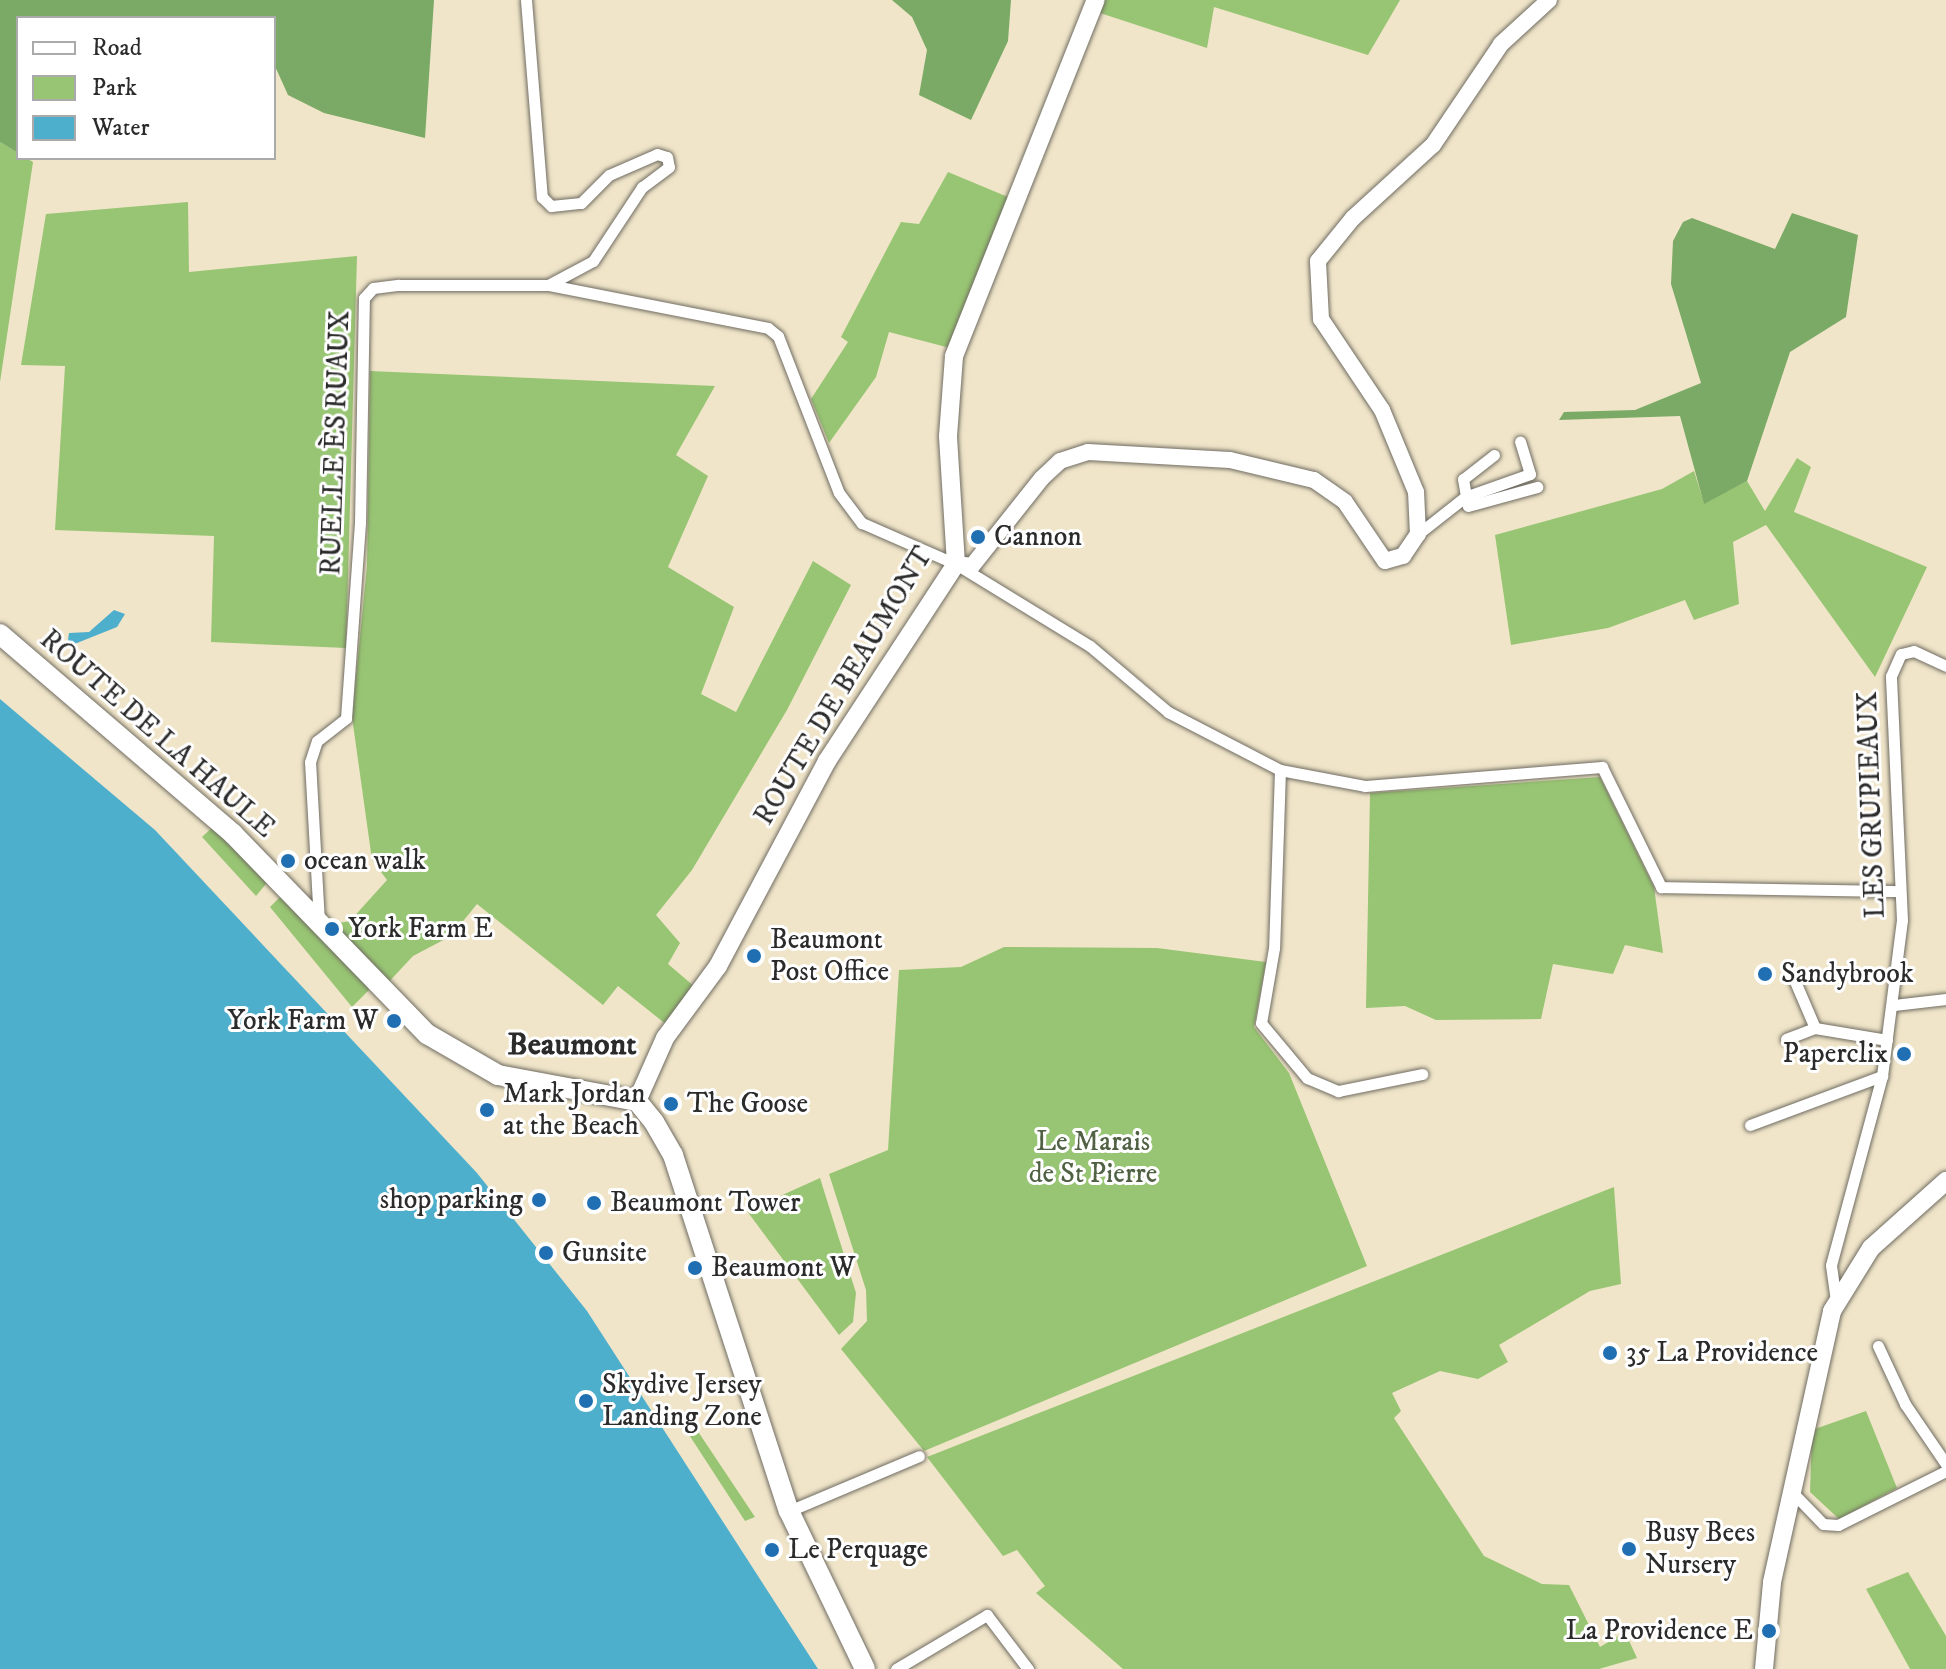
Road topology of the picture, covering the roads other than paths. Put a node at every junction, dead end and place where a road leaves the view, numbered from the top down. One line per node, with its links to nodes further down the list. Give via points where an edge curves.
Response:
1 (526, 0): 4 (street, via 542,197 551,206 581,203 609,175 657,154 667,157 669,167 642,187 593,261)
2 (1096, 0): 10 (main road, ROUTE DE BEAUMONT, via 954,356 948,436)
3 (1549, 0): 9 (street, via 1501,44 1433,145 1331,241 1315,275 1321,319 1397,440 1416,492)
4 (549, 285): 10 (street, RUELLE ÈS RUAUX, via 768,328 778,336 845,504 872,531); 15 (street, RUELLE ÈS RUAUX, via 399,285 373,288 364,298 360,523 346,718 317,741 310,762)
5 (1520, 442): 8 (street, via 1530,474)
6 (1494, 455): 8 (street, via 1463,479)
7 (1537, 487): 8 (street, via 1468,506)
8 (1465, 497): 9 (street)
9 (1418, 534): 10 (street, via 1403,556 1385,561 1345,502 1314,480 1230,460 1088,452 1060,461 1042,478 972,566)
10 (956, 564): 13 (street, via 1090,646 1168,712); 24 (main road, ROUTE DE BEAUMONT, via 827,761 718,966 665,1038)
11 (0, 634): 15 (highway, ROUTE DE LA HAULE, via 233,834)
12 (1946, 666): 14 (street, LES GRUPIEAUX, via 1914,651 1901,654 1891,676)
13 (1280, 770): 14 (street, via 1365,786 1602,767 1661,887); 22 (street, via 1274,948 1261,1023 1307,1078 1338,1091)
14 (1900, 891): 18 (street, LES GRUPIEAUX)
15 (319, 926): 24 (highway, ROUTE DE LA HAULE, via 405,1016 498,1075)
16 (1794, 979): 19 (street)
17 (1946, 999): 18 (street)
18 (1894, 1005): 21 (street, LES GRUPIEAUX)
19 (1815, 1028): 20 (street); 21 (street)
20 (1786, 1039)
21 (1887, 1040): 23 (street, LES GRUPIEAUX)
22 (1422, 1074)
23 (1882, 1076): 25 (street); 27 (street, LES GRUPIEAUX, via 1831,1265)
24 (637, 1101): 33 (highway, via 673,1155)
25 (1750, 1125)
26 (1946, 1181): 27 (main road, via 1889,1228)
27 (1836, 1301): 32 (main road, via 1810,1389)
28 (1878, 1346): 30 (street, via 1905,1404)
29 (919, 1456): 33 (street)
30 (1946, 1464)
31 (1946, 1471): 32 (street, via 1838,1525 1823,1524)
32 (1793, 1493): 37 (main road, via 1772,1582)
33 (789, 1511): 34 (highway)
34 (865, 1669)
35 (896, 1669): 36 (street, via 987,1615)
36 (1028, 1669)
37 (1764, 1669)

